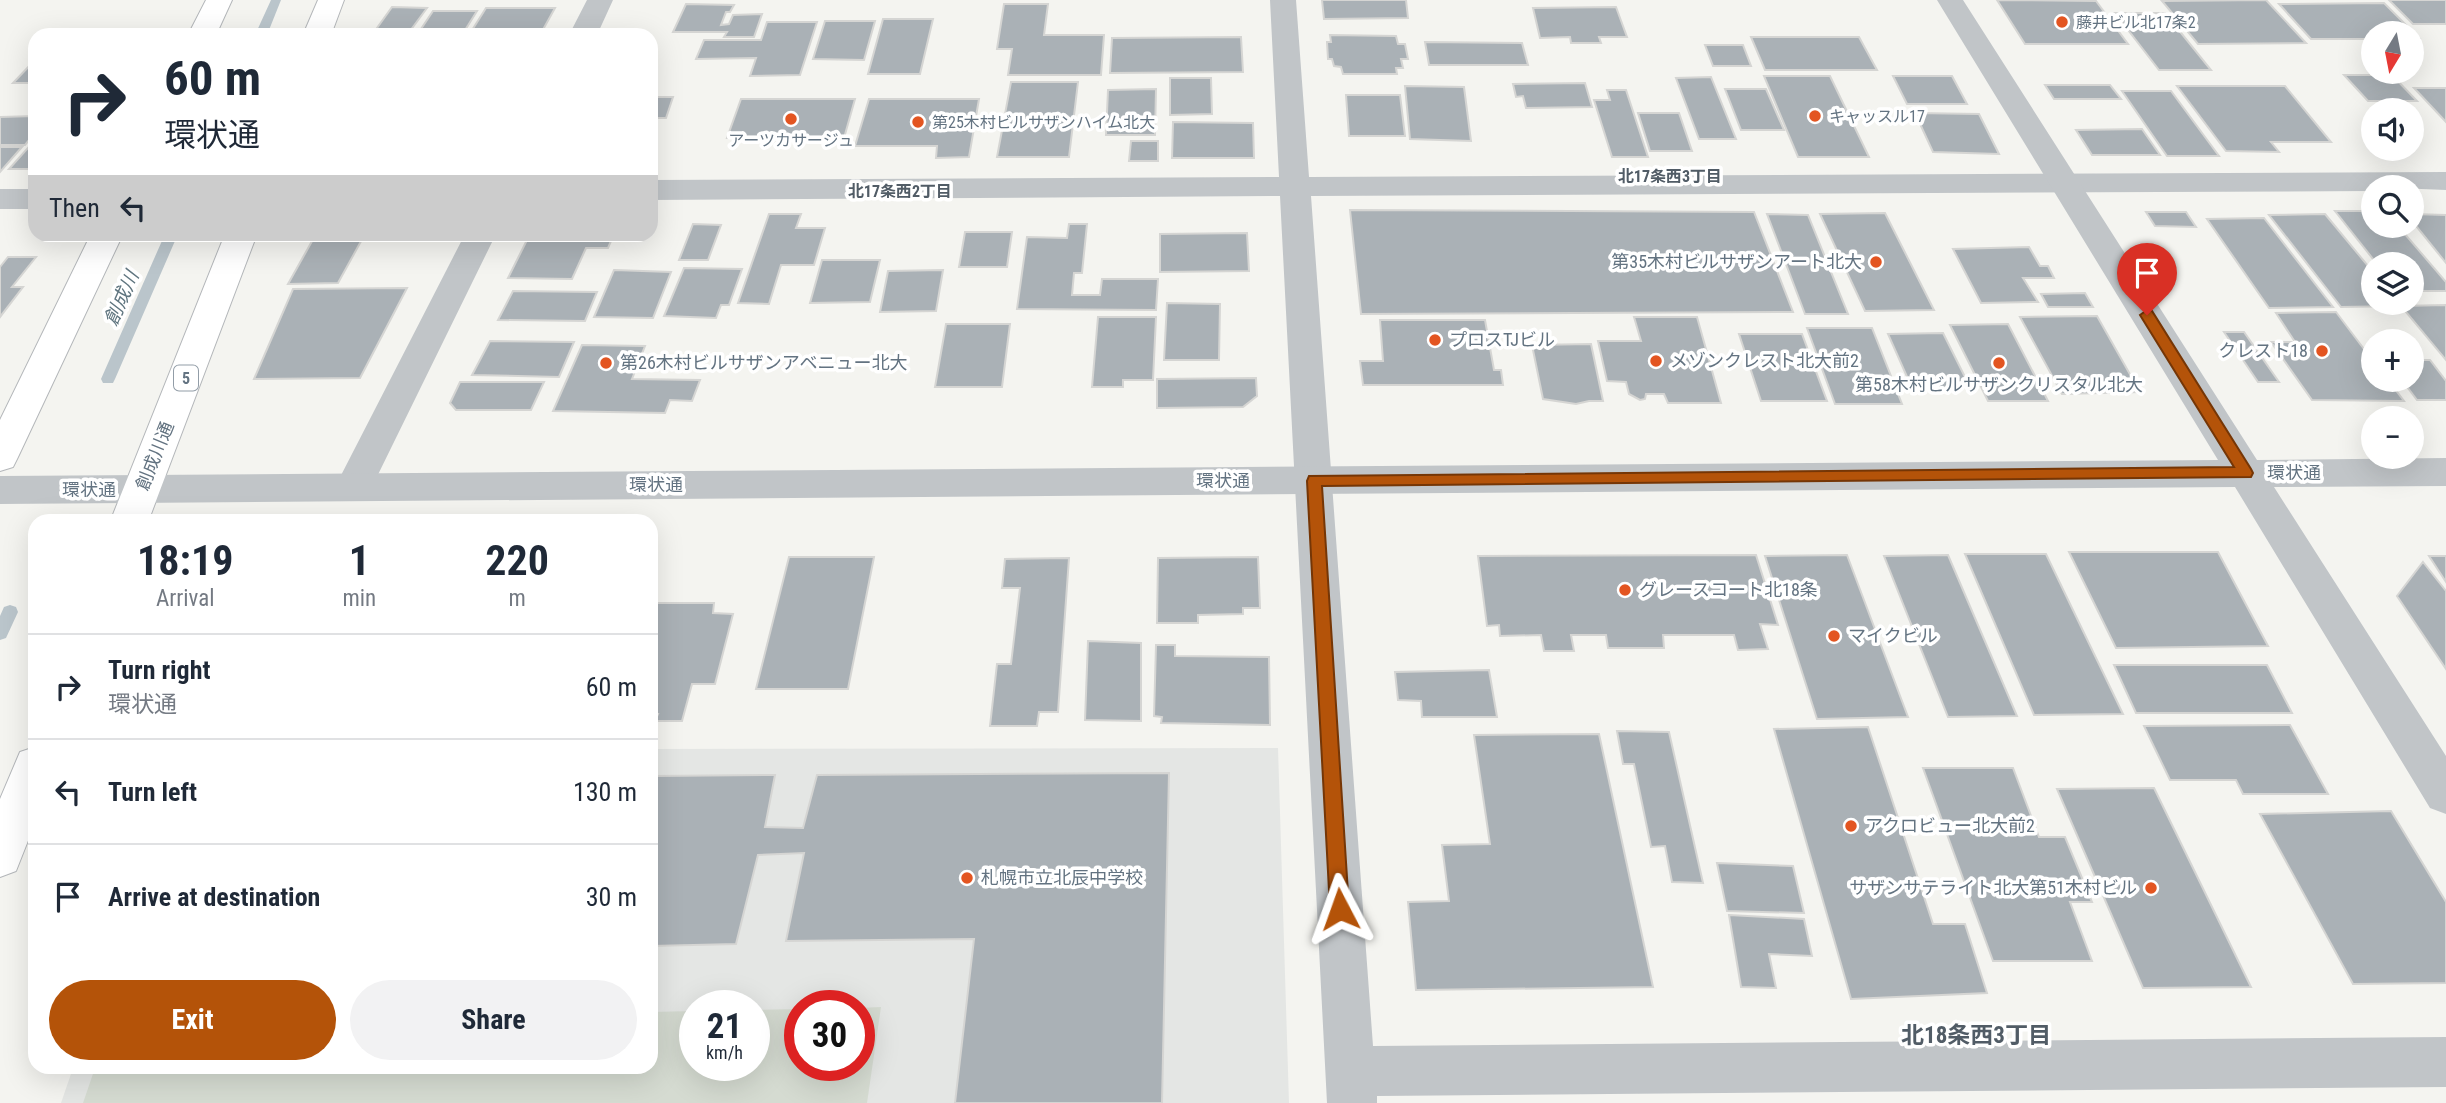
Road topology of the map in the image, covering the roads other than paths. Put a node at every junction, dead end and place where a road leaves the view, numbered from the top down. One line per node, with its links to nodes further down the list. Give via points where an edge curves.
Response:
1 (219, 0): 6 (highway)
2 (331, 0): 7 (highway)
3 (600, 0): 8 (street)
4 (1283, 0): 11 (street)
5 (1950, 0): 10 (street)
6 (205, 28)
7 (320, 28)
8 (586, 28)
9 (2446, 181): 10 (street)
10 (2065, 183): 11 (street); 20 (street)
11 (1295, 187): 12 (street); 21 (street)
12 (658, 190)
13 (0, 199): 14 (street)
14 (28, 199)
15 (103, 242): 18 (highway)
16 (238, 242): 24 (highway, 創成川通 / 5)
17 (477, 242): 22 (street)
18 (0, 457)
19 (2446, 472): 20 (street, 環状通)
20 (2245, 473): 21 (street, 環状通); 26 (street)
21 (1314, 481): 22 (street, 環状通); 29 (street)
22 (354, 486): 24 (street, 環状通)
23 (0, 491): 24 (street, 環状通)
24 (136, 505)
25 (28, 784): 27 (highway)
26 (2446, 794)
27 (0, 856)
28 (2446, 1062): 29 (street)
29 (1351, 1087)

